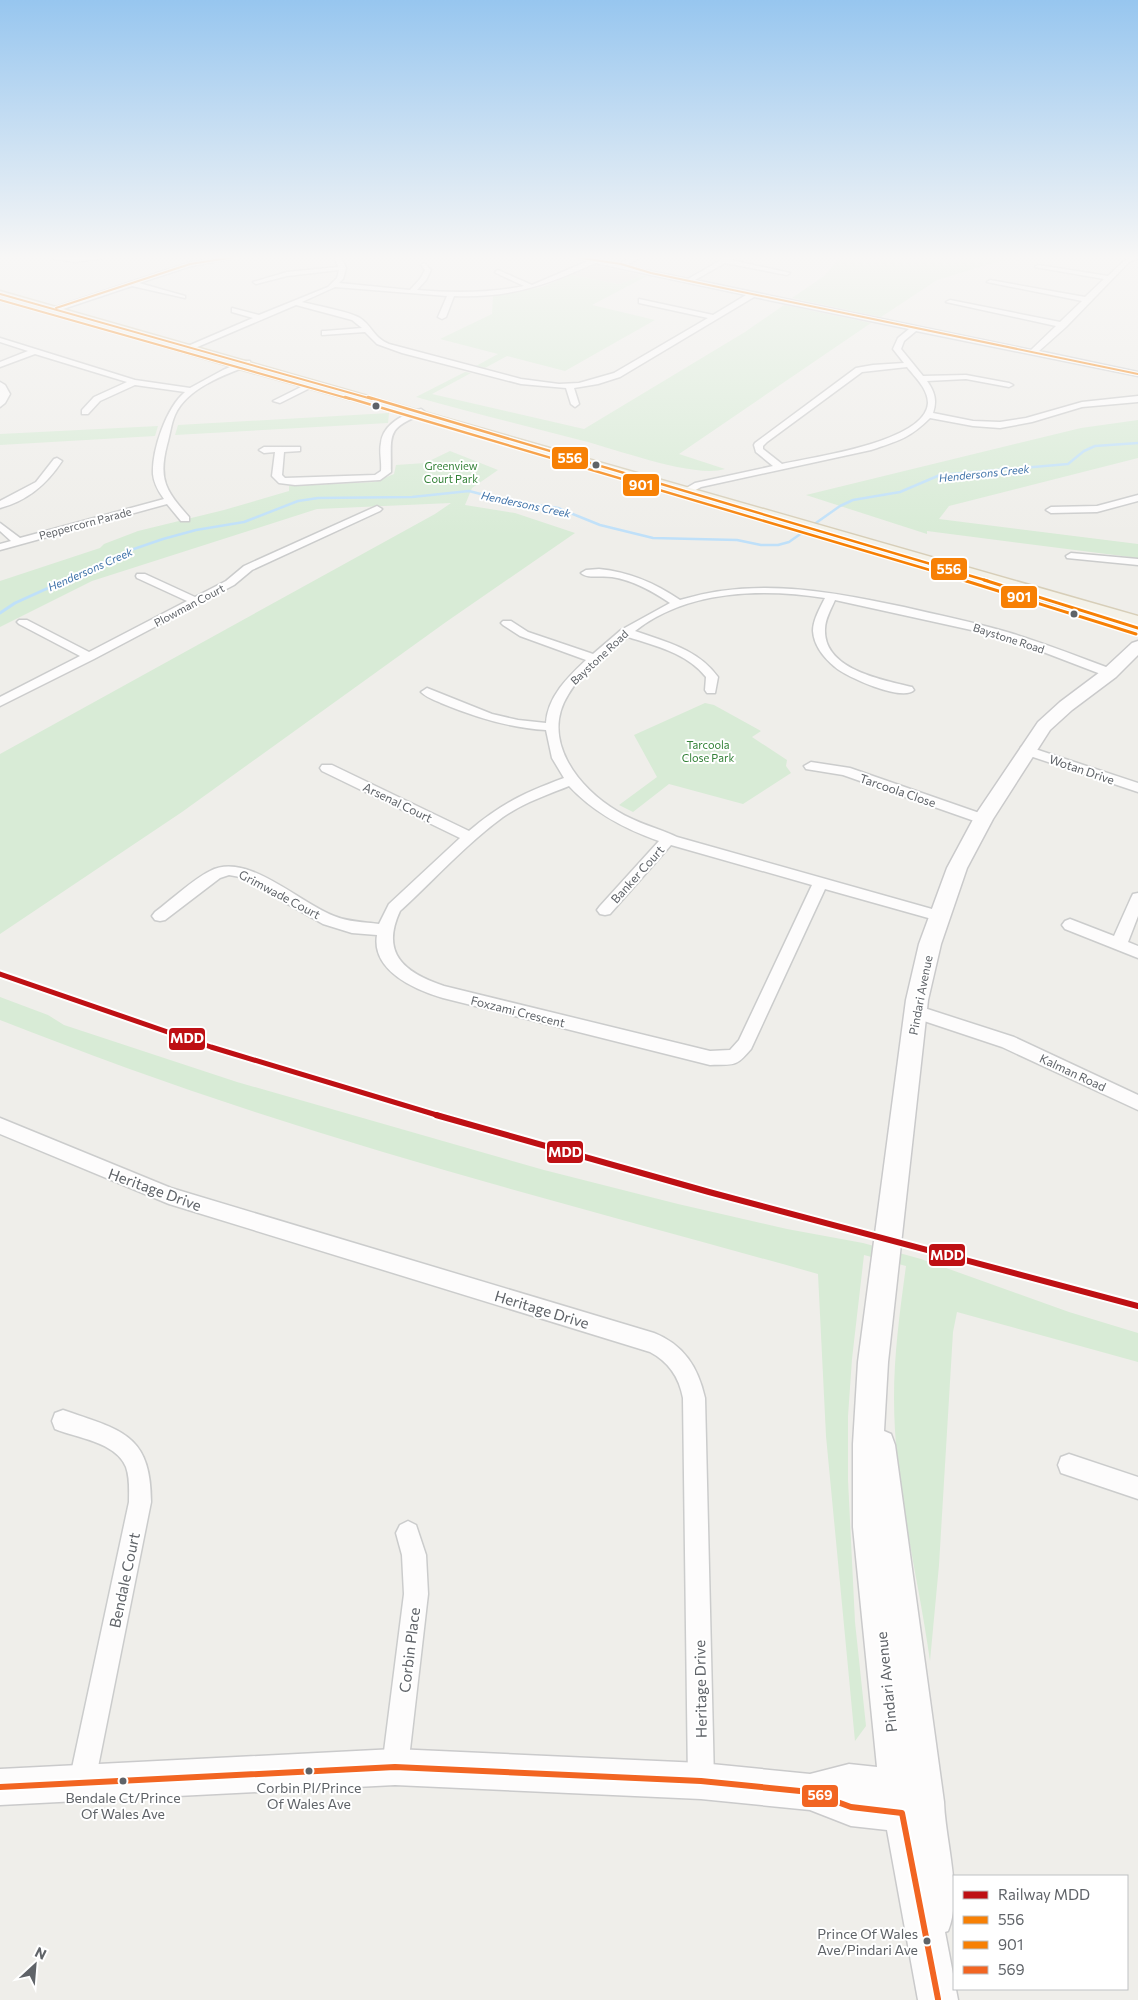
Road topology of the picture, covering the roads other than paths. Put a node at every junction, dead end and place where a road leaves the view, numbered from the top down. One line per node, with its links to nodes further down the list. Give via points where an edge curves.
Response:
1 (31, 349): 7 (street)
2 (193, 349): 9 (main road)
3 (398, 349): 14 (street)
4 (660, 349): 20 (street, via 617,375)
5 (898, 349): 11 (street)
6 (1025, 349): 8 (street)
7 (36, 351): 10 (street); 15 (street)
8 (1036, 351): 12 (street)
9 (244, 364): 17 (main road); 21 (street)
10 (0, 365)
11 (909, 365): 13 (street); 33 (street, via 859,370 754,448)
12 (1138, 374)
13 (920, 379): 18 (street, via 966,377); 28 (street, via 931,397)
14 (512, 380): 19 (street); 20 (street)
15 (134, 382): 21 (street); 26 (street, via 97,399)
16 (0, 384): 24 (street, via 6,390)
17 (314, 384): 23 (street); 27 (main road)
18 (1010, 385)
19 (502, 386)
20 (570, 386): 25 (street)
21 (191, 391): 36 (street, via 171,414 158,465 160,487)
22 (1138, 400): 28 (street, via 1085,404 1035,420 999,425)
23 (277, 402)
24 (0, 404)
25 (575, 404)
26 (85, 412)
27 (417, 414): 31 (street, via 390,430 386,438 386,472 377,478 282,481 277,476); 34 (main road)
28 (928, 415): 33 (street, via 918,427 893,440)
29 (297, 448): 31 (street)
30 (264, 450): 31 (street)
31 (280, 450)
32 (57, 461): 37 (street, via 40,485)
33 (782, 468): 34 (street, via 721,482)
34 (692, 493): 53 (main road)
35 (1138, 498): 39 (street, via 1098,509)
36 (169, 501): 40 (street); 42 (street, Peppercorn Parade)
37 (0, 505)
38 (377, 509): 49 (street, Plowman Court, via 248,568 230,583)
39 (1051, 510)
40 (185, 519)
41 (0, 526): 42 (street)
42 (17, 541): 43 (street, Peppercorn Parade)
43 (0, 547)
44 (1071, 556): 45 (street)
45 (1138, 562)
46 (586, 572): 50 (street, via 628,576)
47 (141, 576): 49 (street)
48 (832, 595): 50 (street, Baystone Road, via 760,589 726,592); 58 (street, Baystone Road, via 988,630); 60 (street, via 819,631 828,654 864,679)
49 (196, 601): 56 (street, Plowman Court)
50 (678, 604): 54 (street, Baystone Road, via 645,618)
51 (23, 622): 56 (street)
52 (507, 623): 57 (street, via 524,634)
53 (1136, 624): 58 (street)
54 (625, 632): 57 (street, Baystone Road); 59 (street, via 697,661 712,677)
55 (1138, 646): 58 (street, Pindari Avenue)
56 (90, 657): 62 (street, Plowman Court)
57 (595, 658): 63 (street, Baystone Road, via 561,695)
58 (1116, 667): 64 (street, Pindari Avenue, via 1060,710)
59 (711, 690)
60 (908, 690)
61 (426, 692): 63 (street, via 497,721)
62 (0, 702)
63 (552, 727): 67 (street, Baystone Road, via 556,752)
64 (1026, 750): 68 (street, Wotan Drive); 69 (street, Pindari Avenue)
65 (811, 766): 69 (street, Tarcoola Close, via 845,771)
66 (327, 768): 70 (street, Arsenal Court)
67 (572, 780): 70 (street, via 512,805); 71 (street, Baystone Road, via 593,802 620,819)
68 (1138, 788)
69 (983, 819): 76 (street, Pindari Avenue, via 957,868)
70 (470, 837): 78 (street, via 403,897 388,918)
71 (669, 839): 72 (street, Baystone Road); 74 (street, Banker Court)
72 (821, 882): 76 (street, Baystone Road); 78 (street, Foxzami Crescent, via 745,1044 738,1054 727,1058 710,1058 426,988 395,967 388,956)
73 (1138, 898): 79 (street)
74 (605, 910)
75 (160, 916): 78 (street, Grimwade Court, via 215,874 228,870 244,874 328,920 352,927)
76 (939, 916): 81 (street, Pindari Avenue)
77 (1070, 925): 79 (street)
78 (384, 930)
79 (1119, 944): 80 (street)
80 (1138, 952)
81 (916, 1006): 82 (street, Kalman Road, via 1008,1042); 92 (street, Pindari Avenue, via 873,1362)
82 (1138, 1102)
83 (0, 1126): 89 (street, Heritage Drive, via 169,1196 654,1343 677,1357 687,1374 694,1398)
84 (63, 1421): 90 (street, Bendale Court, via 127,1448 138,1464 141,1480 140,1502)
85 (1068, 1465): 86 (street)
86 (1138, 1488)
87 (408, 1533): 88 (street, Corbin Place, via 414,1555 416,1594)
88 (395, 1767): 89 (street); 90 (street)
89 (701, 1781): 92 (street, via 810,1792 851,1807)
90 (82, 1782): 91 (street)
91 (0, 1788)
92 (908, 1801): 93 (street, Pindari Avenue)
93 (938, 1999)

